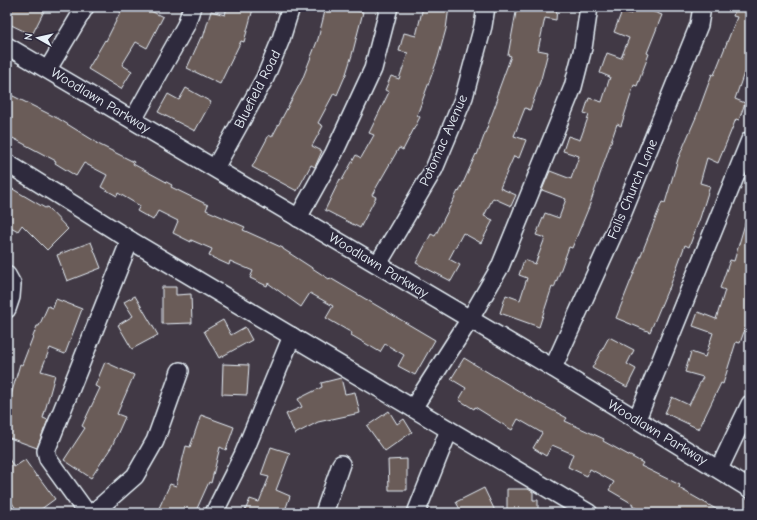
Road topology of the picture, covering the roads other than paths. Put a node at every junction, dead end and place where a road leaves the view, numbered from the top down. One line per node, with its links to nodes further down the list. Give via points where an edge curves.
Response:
1 (85, 7): 9 (street)
2 (192, 7): 10 (street, via 186,25)
3 (291, 7): 13 (street, Bluefield Road, via 265,78)
4 (389, 7): 14 (street, via 373,70 334,153)
5 (486, 7): 16 (street, Potomac Avenue, via 484,26 464,97 434,169)
6 (589, 7): 19 (street, via 583,48 573,87 500,267)
7 (702, 7): 21 (street, Falls Church Lane, via 699,24 622,215)
8 (7, 46): 9 (street, Woodlawn Parkway)
9 (48, 69): 10 (street, Woodlawn Parkway)
10 (133, 120): 13 (street, Woodlawn Parkway)
11 (750, 140): 25 (street)
12 (7, 163): 15 (street)
13 (215, 168): 14 (street, Woodlawn Parkway)
14 (298, 218): 16 (street, Woodlawn Parkway)
15 (130, 240): 20 (street); 30 (street, via 46,450 48,460)
16 (378, 264): 19 (street, Woodlawn Parkway)
17 (7, 275): 18 (street, via 12,284)
18 (7, 309)
19 (470, 319): 21 (street, Woodlawn Parkway); 24 (street)
20 (292, 336): 24 (street); 32 (street, via 243,454)
21 (553, 368): 25 (street, Woodlawn Parkway)
22 (180, 371): 31 (street, via 155,441 135,476)
23 (750, 404): 28 (street)
24 (413, 408): 26 (street)
25 (637, 419): 28 (street, Woodlawn Parkway)
26 (449, 430): 34 (street); 35 (street)
27 (341, 464): 33 (street)
28 (719, 469): 29 (street, Woodlawn Parkway)
29 (750, 488)
30 (87, 513)
31 (93, 513)
32 (214, 513)
33 (324, 513)
34 (416, 513)
35 (589, 513)

